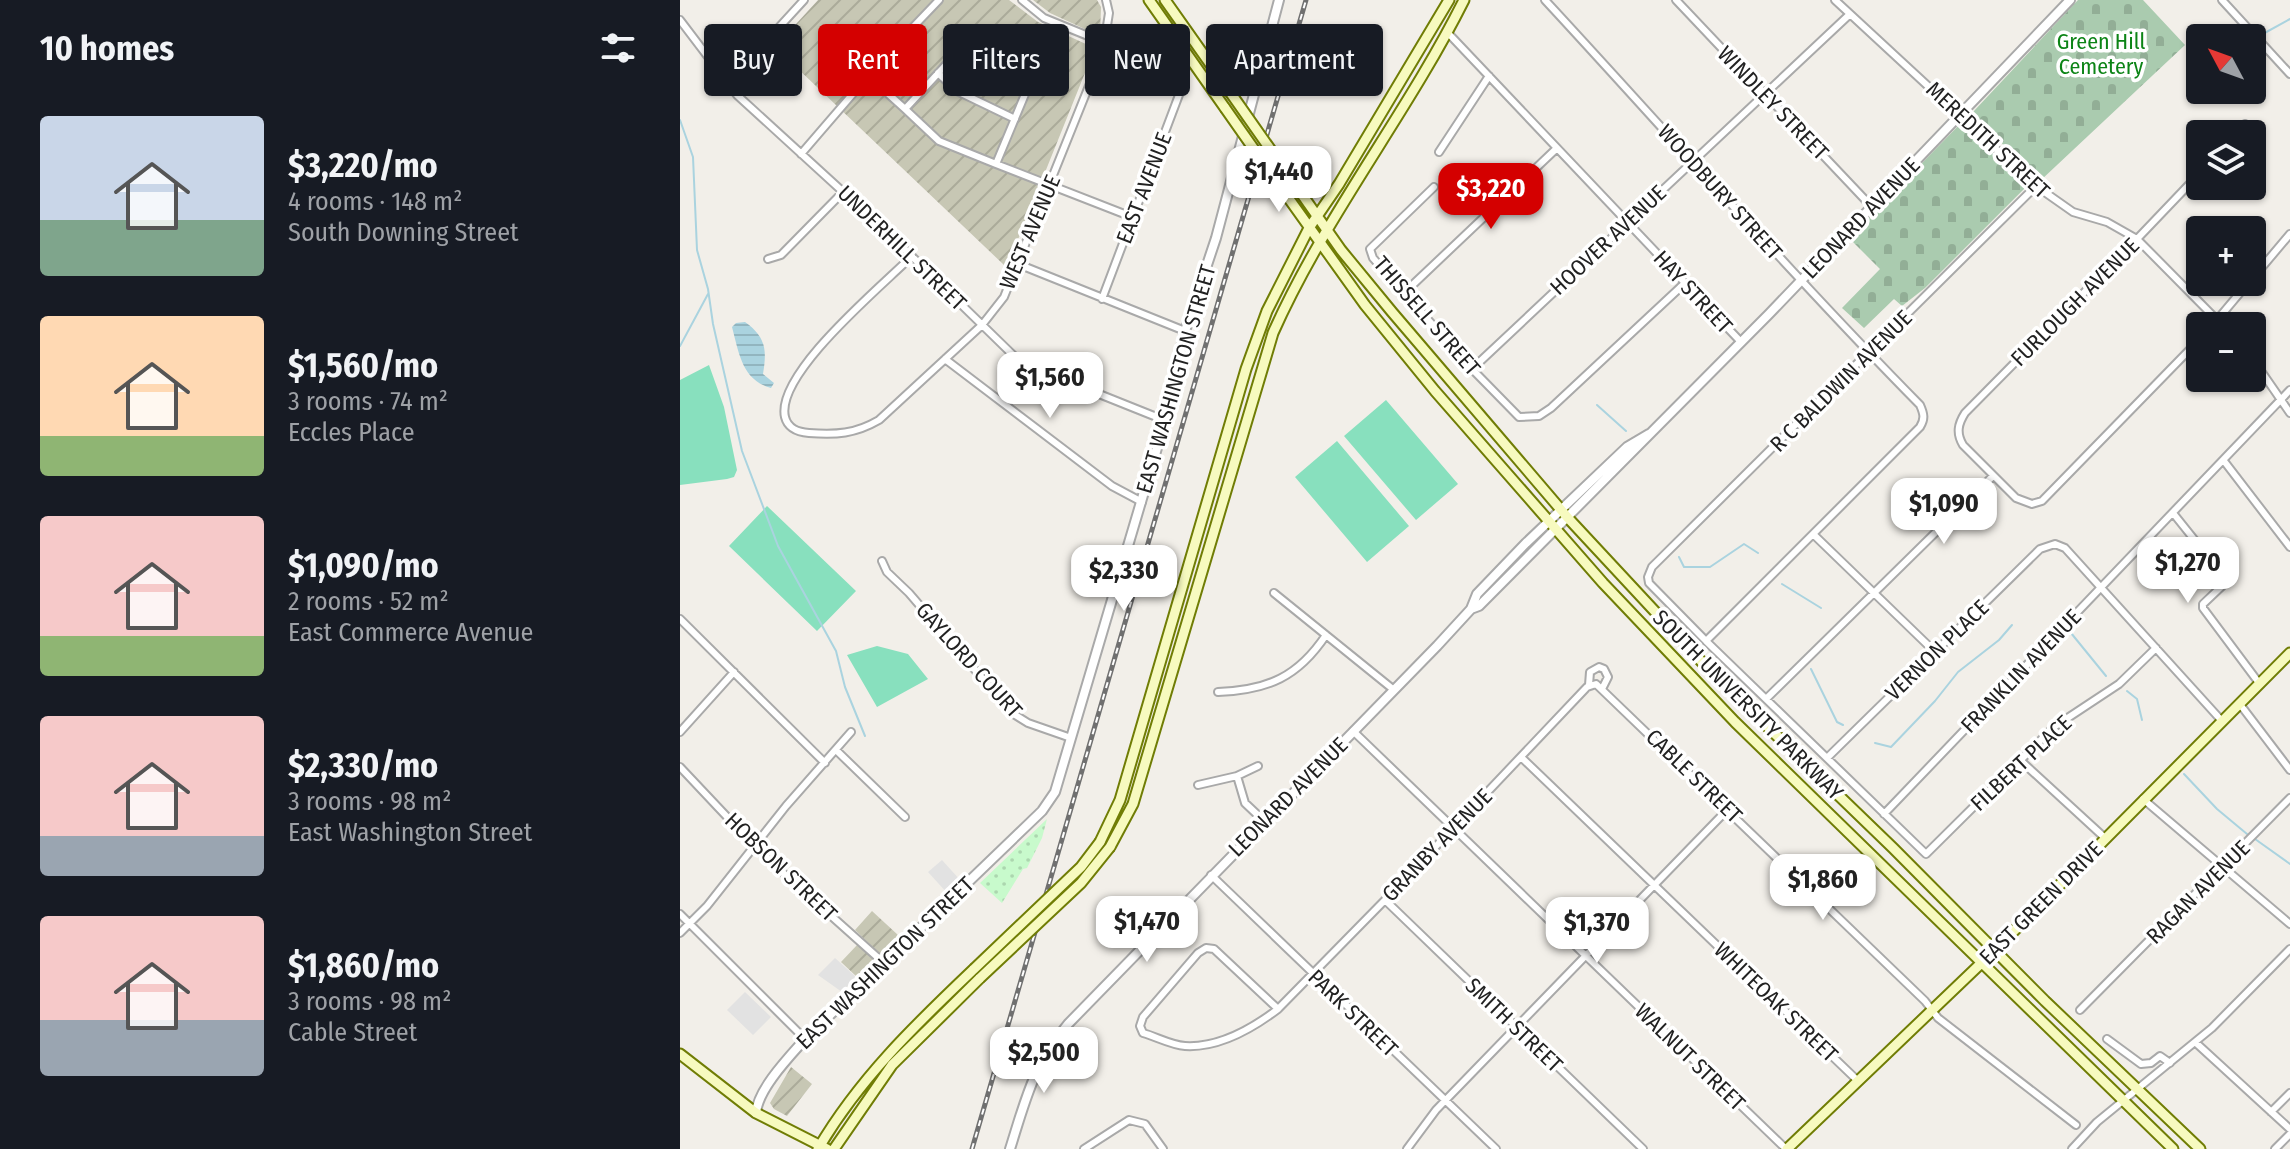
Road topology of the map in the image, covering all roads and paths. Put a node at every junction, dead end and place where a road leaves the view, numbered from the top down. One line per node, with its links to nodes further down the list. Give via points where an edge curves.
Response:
1 (804, 0): 16 (street)
2 (939, 0): 20 (street)
3 (1106, 0): 21 (street, WEST AVENUE)
4 (1149, 0): 51 (main road, SOUTH UNIVERSITY PARKWAY, bridge)
5 (1165, 0): 48 (main road, SOUTH UNIVERSITY PARKWAY, bridge)
6 (1279, 0): 68 (street, EAST WASHINGTON STREET, via 1216,238)
7 (1449, 0): 48 (main road)
8 (1464, 0): 22 (main road)
9 (1545, 0): 40 (street, WOODBURY STREET)
10 (1676, 0): 28 (street, WINDLEY STREET)
11 (1835, 0): 17 (street, MEREDITH STREET)
12 (2070, 0): 35 (street, LEONARD AVENUE)
13 (2222, 0): 26 (street)
14 (790, 1): 16 (street)
15 (1023, 1): 23 (street, via 1044,18)
16 (797, 8): 19 (street)
17 (1850, 14): 28 (street, HOOVER AVENUE); 35 (street, MEREDITH STREET)
18 (680, 20): 24 (street, UNDERHILL STREET)
19 (782, 24)
20 (916, 24)
21 (1107, 24)
22 (1448, 33): 27 (street, HAY STREET); 52 (main road)
23 (1085, 35)
24 (704, 53)
25 (938, 73): 34 (street); 36 (street, via 957,91); 36 (street, via 968,41 990,36 1022,49 1033,75)
26 (2290, 74)
27 (1489, 76): 37 (street, HAY STREET); 38 (street)
28 (1764, 93): 40 (street, HOOVER AVENUE); 47 (street, WINDLEY STREET)
29 (740, 96): 39 (street, UNDERHILL STREET)
30 (851, 96): 39 (street)
31 (891, 96): 34 (street)
32 (1086, 96): 42 (street, WEST AVENUE)
33 (1179, 96): 49 (street, EAST AVENUE)
34 (905, 109): 41 (street, via 939,141)
35 (1962, 115): 43 (street, MEREDITH STREET); 47 (street, LEONARD AVENUE)
36 (1015, 119): 41 (street)
37 (1557, 148): 50 (street, HAY STREET); 62 (street)
38 (1439, 152)
39 (801, 154): 46 (street, UNDERHILL STREET)
40 (1693, 160): 50 (street, HOOVER AVENUE); 60 (street, WOODBURY STREET)
41 (996, 164): 42 (street)
42 (1050, 185): 49 (street); 59 (street, WEST AVENUE)
43 (2036, 186): 54 (street, MEREDITH STREET, via 2073,212 2107,222); 70 (street, R C BALDWIN AVENUE)
44 (1434, 187): 62 (street, THISSELL STREET, via 1370,249)
45 (2186, 188): 54 (street, FURLOUGH AVENUE)
46 (843, 192): 56 (street, UNDERHILL STREET); 57 (street, via 781,255)
47 (1871, 206): 60 (street, LEONARD AVENUE)
48 (1317, 216): 51 (main road); 52 (main road, SOUTH UNIVERSITY PARKWAY)
49 (1132, 217): 64 (street, EAST AVENUE)
50 (1627, 222): 61 (street, HAY STREET); 73 (street, HOOVER AVENUE)
51 (1309, 228): 55 (main road, SOUTH UNIVERSITY PARKWAY); 129 (main road, via 1267,311 1246,369)
52 (1328, 231): 55 (main road); 83 (main road, SOUTH UNIVERSITY PARKWAY)
53 (2290, 234): 58 (street)
54 (2137, 239): 65 (street, MEREDITH STREET); 80 (street, FURLOUGH AVENUE, via 1958,423 1963,445)
55 (1320, 244): 84 (main road, SOUTH UNIVERSITY PARKWAY, via 1435,391); 129 (main road, via 1273,333 1133,804)
56 (912, 256): 67 (street, UNDERHILL STREET); 72 (street, WEST AVENUE, via 802,368 789,391 788,424 802,433 841,435 864,429)
57 (768, 259)
58 (2266, 262)
59 (1018, 264): 64 (street); 67 (street, WEST AVENUE, via 1004,297)
60 (1799, 281): 69 (street, LEONARD AVENUE); 70 (street, WOODBURY STREET)
61 (1685, 283): 69 (street, HAY STREET); 73 (street, THISSELL STREET, via 1551,408 1532,418 1513,414)
62 (1404, 293): 73 (street, THISSELL STREET)
63 (2239, 296): 66 (street)
64 (1102, 299): 68 (street)
65 (2206, 312)
66 (2226, 312)
67 (982, 325): 72 (street, WEST AVENUE); 78 (street, UNDERHILL STREET, via 1029,366)
68 (1185, 331): 78 (street, EAST WASHINGTON STREET)
69 (1741, 342): 83 (street, LEONARD AVENUE)
70 (1869, 353): 86 (street, WOODBURY STREET, via 1920,405 1924,419); 95 (street, R C BALDWIN AVENUE, via 1652,567 1652,588)
71 (2186, 354): 80 (street, via 2042,501 2022,502)
72 (945, 359): 81 (street, via 1112,486)
73 (1472, 369)
74 (2266, 378): 76 (street)
75 (2290, 390): 76 (street, FRANKLIN AVENUE)
76 (2282, 400): 77 (street); 79 (street, FRANKLIN AVENUE)
77 (2290, 413)
78 (1164, 420): 81 (street, EAST WASHINGTON STREET)
79 (2224, 461): 82 (street, FRANKLIN AVENUE); 87 (street)
80 (1993, 476): 91 (street)
81 (1142, 502): 110 (street, EAST WASHINGTON STREET)
82 (2173, 513): 89 (street, FRANKLIN AVENUE); 100 (street, via 2225,578 2203,608)
83 (1565, 514): 84 (street, LEONARD AVENUE); 85 (street, LEONARD AVENUE); 140 (main road, SOUTH UNIVERSITY PARKWAY, via 1714,675)
84 (1549, 520): 85 (main road, SOUTH UNIVERSITY PARKWAY); 92 (street, LEONARD AVENUE, via 1477,594)
85 (1556, 529): 92 (street, LEONARD AVENUE); 142 (main road, SOUTH UNIVERSITY PARKWAY, via 1735,722)
86 (1813, 534): 91 (street); 95 (street)
87 (2290, 547)
88 (882, 561): 110 (street, GAYLORD COURT, via 1012,713)
89 (2102, 587): 96 (street); 97 (street, VERNON PLACE, via 2065,548 2049,545); 124 (street, FRANKLIN AVENUE)
90 (1274, 593): 94 (street)
91 (1873, 593): 97 (street); 104 (street)
92 (1471, 609): 102 (street, LEONARD AVENUE)
93 (680, 619): 99 (street)
94 (1326, 635): 102 (street); 103 (street, via 1287,677)
95 (1706, 641): 104 (street)
96 (2156, 648): 106 (street); 114 (street, FILBERT PLACE, via 2119,684 2054,727)
97 (1935, 652): 113 (street, VERNON PLACE)
98 (2290, 653): 100 (main road, EAST GREEN DRIVE)
99 (734, 672): 108 (street); 115 (street)
100 (2259, 683): 105 (main road, EAST GREEN DRIVE)
101 (1596, 686): 112 (street, GRANBY AVENUE); 123 (street, CABLE STREET)
102 (1394, 690): 107 (street, LEONARD AVENUE)
103 (1218, 692)
104 (1766, 699): 113 (street)
105 (2239, 703): 106 (main road, EAST GREEN DRIVE); 118 (street)
106 (2221, 720): 122 (main road, EAST GREEN DRIVE)
107 (1353, 731): 126 (street, LEONARD AVENUE); 127 (street, WALNUT STREET)
108 (680, 732)
109 (851, 732): 111 (street)
110 (1071, 738): 143 (street, EAST WASHINGTON STREET, via 1047,806)
111 (836, 750): 115 (street); 125 (street)
112 (1521, 757): 127 (street, GRANBY AVENUE); 133 (street, WHITEOAK STREET)
113 (1827, 758): 124 (street)
114 (2020, 760): 124 (street, FILBERT PLACE, via 1928,854); 128 (street)
115 (825, 763): 130 (street)
116 (1258, 766): 119 (street)
117 (680, 767): 130 (street, HOBSON STREET)
118 (2290, 770)
119 (1237, 776): 120 (street); 126 (street, via 1245,803)
120 (1198, 785)
121 (2290, 798): 131 (street, RAGAN AVENUE)
122 (2143, 799): 128 (main road, EAST GREEN DRIVE); 131 (street)
123 (1728, 809): 133 (street); 147 (street, CABLE STREET)
124 (1884, 814)
125 (905, 817)
126 (1264, 821): 132 (street, LEONARD AVENUE)
127 (1453, 828): 134 (street, GRANBY AVENUE); 141 (street, WALNUT STREET)
128 (2105, 838): 140 (main road, EAST GREEN DRIVE)
129 (1105, 844): 144 (main road, bridge)
130 (756, 846): 136 (street); 143 (street, HOBSON STREET)
131 (2223, 867): 137 (street); 148 (street, RAGAN AVENUE)
132 (1211, 875): 145 (street, PARK STREET); 166 (street, LEONARD AVENUE, via 1046,1053)
133 (1654, 885): 141 (street); 155 (street, WHITEOAK STREET)
134 (1385, 900): 145 (street, GRANBY AVENUE); 149 (street, SMITH STREET)
135 (680, 914): 136 (street)
136 (690, 924): 138 (street); 150 (street)
137 (2290, 924)
138 (680, 933)
139 (2290, 949): 152 (street)
140 (1995, 950): 142 (main road, EAST GREEN DRIVE); 156 (main road, SOUTH UNIVERSITY PARKWAY)
141 (1585, 956): 149 (street); 172 (street, WALNUT STREET)
142 (1982, 963): 147 (main road, EAST GREEN DRIVE); 158 (main road, SOUTH UNIVERSITY PARKWAY)
143 (885, 964): 150 (street, EAST WASHINGTON STREET)
144 (977, 973): 164 (main road, via 878,1063); 165 (main road, via 892,1065)
145 (1312, 974): 146 (street, GRANBY AVENUE); 159 (street, PARK STREET)
146 (1278, 1009): 146 (street, GRANBY AVENUE, via 1257,1025 1204,1044 1169,1042 1143,1033 1140,1026 1206,948 1214,949)
147 (1932, 1010): 155 (main road, EAST GREEN DRIVE); 162 (street, CABLE STREET)
148 (2080, 1010)
149 (1516, 1027): 159 (street); 171 (street, SMITH STREET)
150 (805, 1039): 161 (street, EAST WASHINGTON STREET, via 775,1076)
151 (2107, 1039): 154 (street, via 2141,1064 2160,1056)
152 (2195, 1042): 154 (street); 160 (street)
153 (680, 1054): 161 (main road)
154 (2170, 1063): 156 (street)
155 (1858, 1081): 172 (main road, EAST GREEN DRIVE)
156 (2138, 1088): 158 (street); 175 (main road, SOUTH UNIVERSITY PARKWAY)
157 (2290, 1093): 160 (street)
158 (2123, 1100): 173 (street); 174 (main road, SOUTH UNIVERSITY PARKWAY)
159 (1445, 1101): 169 (street); 170 (street, PARK STREET)
160 (2271, 1112): 163 (street)
161 (756, 1113): 164 (main road)
162 (2076, 1125)
163 (2290, 1132): 176 (street)
164 (821, 1148)
165 (834, 1149)
166 (1010, 1149)
167 (1084, 1149): 168 (street, via 1129,1120 1145,1124)
168 (1163, 1149)
169 (1407, 1149)
170 (1496, 1149)
171 (1643, 1149)
172 (1787, 1149)
173 (2072, 1149)
174 (2173, 1149)
175 (2200, 1149)
176 (2275, 1149)

